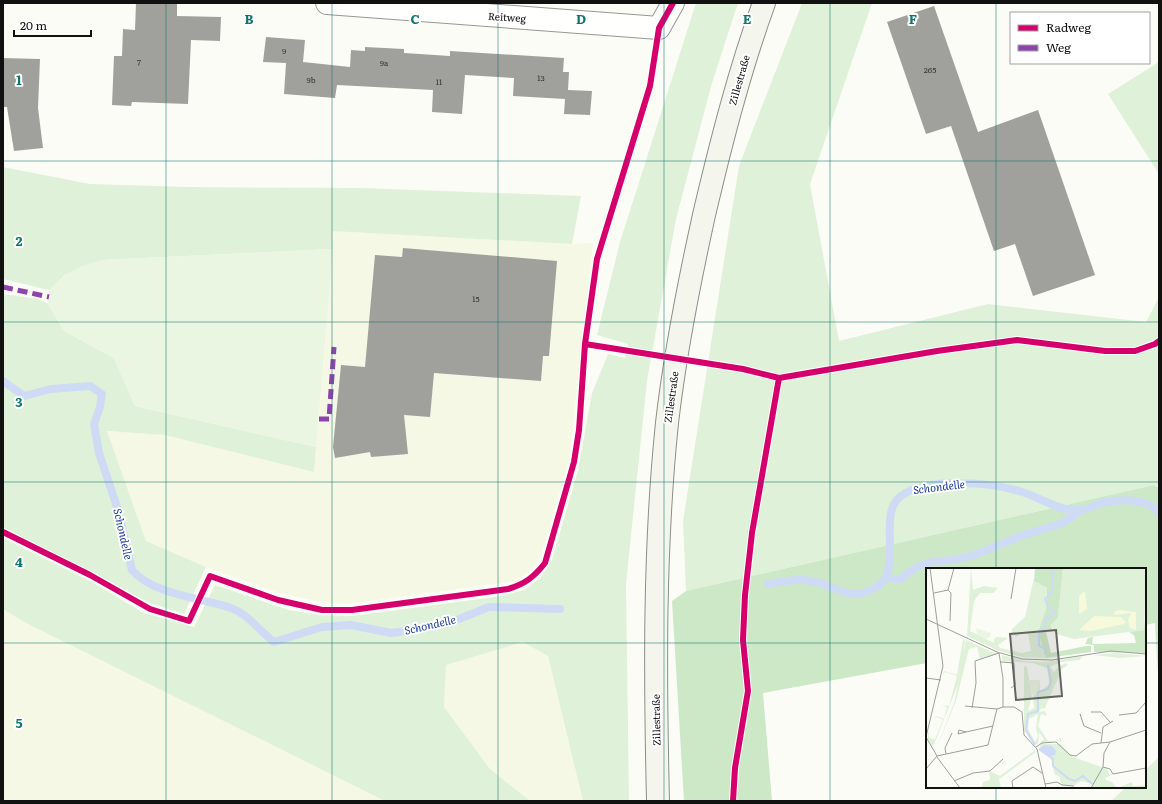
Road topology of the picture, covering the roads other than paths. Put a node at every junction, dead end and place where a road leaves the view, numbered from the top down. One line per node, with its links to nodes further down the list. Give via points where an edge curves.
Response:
1 (327, 3): 2 (street, Reitweg, via 659,28)
2 (673, 3)
3 (764, 3): 4 (main road, Zillestraße, via 742,63 711,184 687,292 667,423 656,584)
4 (658, 801)

